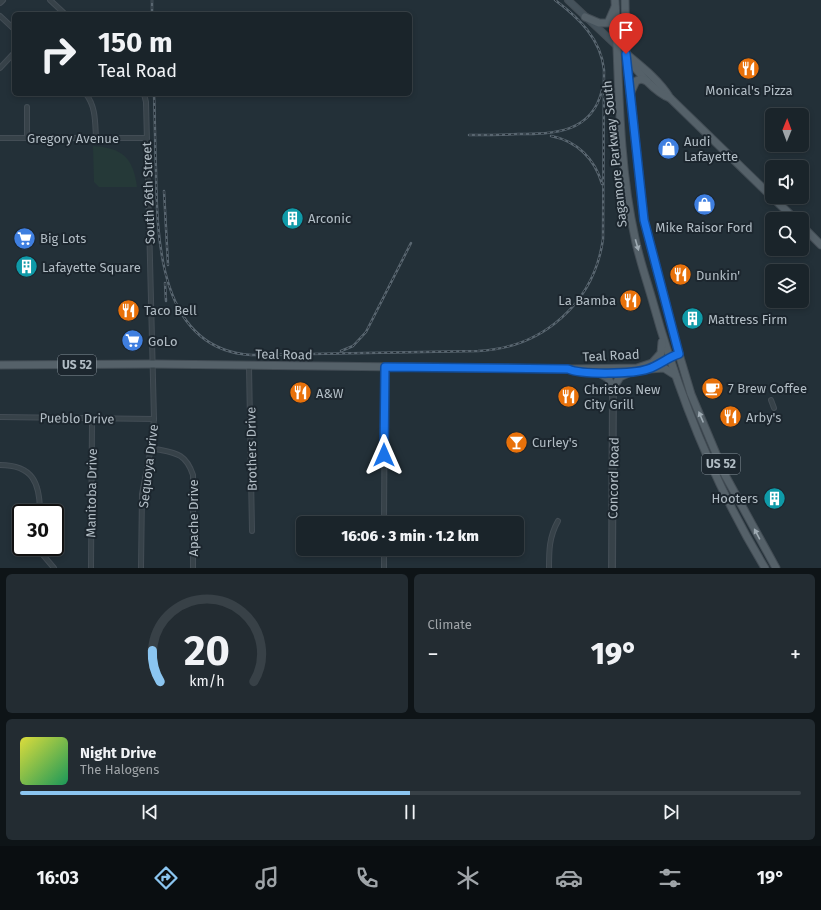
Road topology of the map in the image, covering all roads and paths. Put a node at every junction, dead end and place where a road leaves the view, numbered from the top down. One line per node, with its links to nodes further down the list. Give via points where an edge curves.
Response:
1 (2, 0): 5 (street)
2 (50, 0): 7 (street)
3 (568, 0): 9 (main road)
4 (625, 0): 12 (main road, Sagamore Parkway South)
5 (0, 2)
6 (616, 2): 9 (main road, via 608,23 599,23); 11 (main road, Sagamore Parkway South)
7 (63, 12)
8 (0, 16): 10 (street)
9 (586, 17): 11 (main road)
10 (12, 27)
11 (618, 47): 12 (main road); 30 (main road, Sagamore Parkway South, one-way to 30, via 626,177 635,237)
12 (626, 54): 15 (main road); 18 (main road, Sagamore Parkway South); 19 (main road, via 661,85)
13 (12, 55): 14 (street)
14 (0, 68)
15 (648, 81): 18 (main road, via 636,81); 19 (main road)
16 (87, 96): 23 (street, via 94,114)
17 (144, 96): 24 (street, South 26th Street)
18 (631, 96): 31 (main road, Sagamore Parkway South, via 644,220)
19 (670, 98): 25 (main road)
20 (27, 107): 22 (street)
21 (0, 138): 22 (street, Gregory Avenue)
22 (27, 138): 23 (street, Gregory Avenue)
23 (96, 138): 24 (street, Gregory Avenue)
24 (146, 138): 33 (street, South 26th Street)
25 (765, 190)
26 (779, 204): 27 (main road)
27 (788, 212)
28 (809, 233): 29 (main road)
29 (821, 245)
30 (661, 330): 32 (main road, Sagamore Parkway South); 37 (main road, via 661,353)
31 (679, 354): 32 (main road, US 52); 56 (main road, Sagamore Parkway South / US 52, one-way to 31, via 725,475 691,394)
32 (669, 357): 37 (main road, Teal Road / US 52); 41 (main road, Sagamore Parkway South)
33 (153, 364): 34 (main road, Teal Road / US 52); 35 (main road, Teal Road / US 52); 47 (street, Sequoya Drive)
34 (0, 365)
35 (249, 366): 36 (main road, Teal Road / US 52); 53 (street, Brothers Drive)
36 (385, 367): 38 (main road, Teal Road / US 52); 51 (street)
37 (649, 367): 38 (main road, Teal Road / US 52); 40 (main road, Teal Road / US 52); 41 (main road, US 52, via 664,368)
38 (568, 369): 39 (main road, Teal Road / US 52)
39 (597, 372): 40 (main road, Teal Road / US 52); 42 (main road, via 608,378)
40 (631, 372): 42 (main road, via 620,377)
41 (676, 377): 64 (main road, Sagamore Parkway South / US 52, via 712,468 750,544)
42 (613, 388): 63 (street, Concord Road)
43 (771, 400): 44 (street)
44 (774, 408)
45 (0, 417): 46 (street, Pueblo Drive)
46 (92, 418): 47 (street, Pueblo Drive); 58 (street, Manitoba Drive)
47 (154, 419): 48 (street, Sequoya Drive)
48 (151, 448): 59 (street, Sequoya Drive, via 142,494); 60 (street, Apache Drive, via 180,454 190,465 193,475)
49 (0, 465): 50 (street, via 23,468 36,482)
50 (40, 504)
51 (384, 516)
52 (558, 521): 62 (street, via 549,546)
53 (252, 531)
54 (44, 556): 57 (street)
55 (384, 556): 61 (street)
56 (773, 567)
57 (54, 568)
58 (91, 568)
59 (141, 568)
60 (192, 568)
61 (384, 568)
62 (549, 568)
63 (612, 568)
64 (765, 568)

